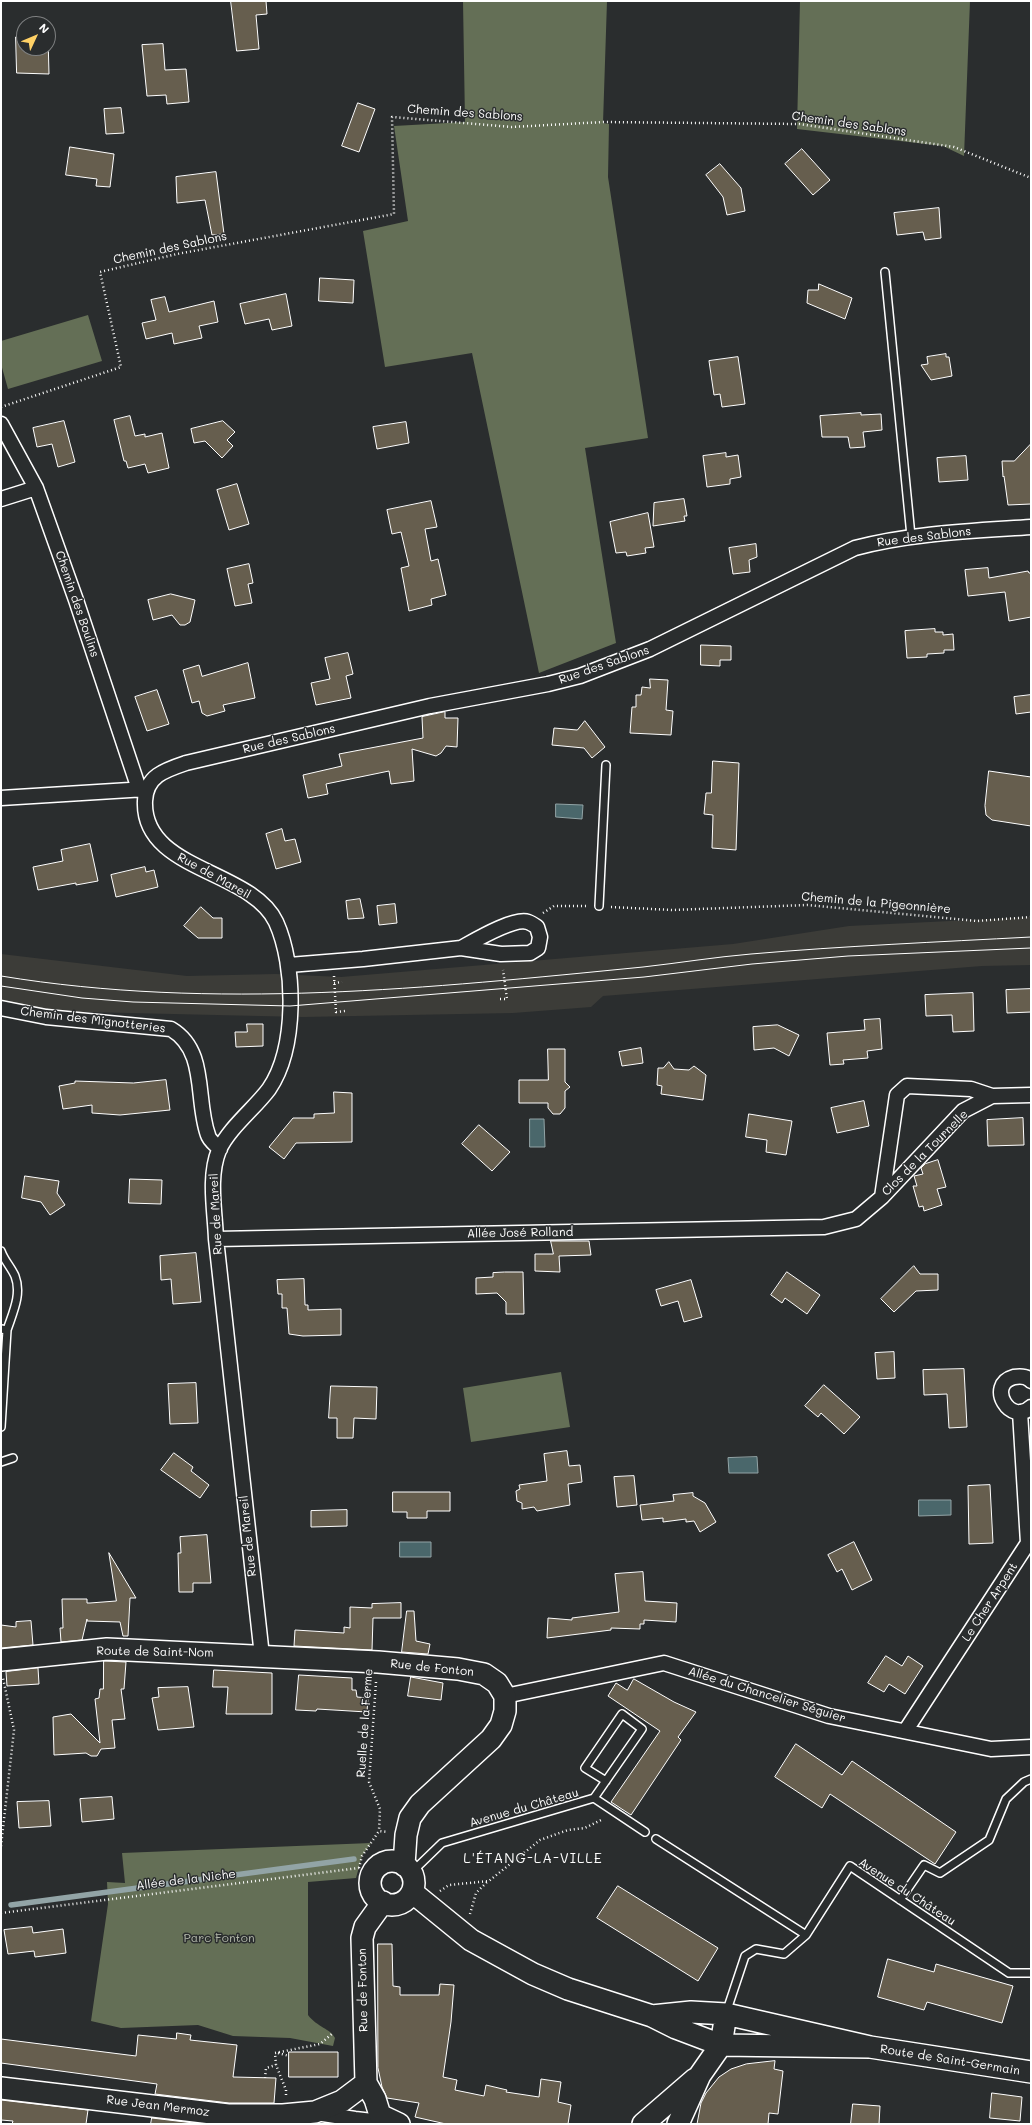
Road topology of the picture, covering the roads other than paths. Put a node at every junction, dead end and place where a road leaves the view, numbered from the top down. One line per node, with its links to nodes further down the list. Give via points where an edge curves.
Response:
1 (885, 272): 6 (lane)
2 (1, 424): 3 (street, Chemin des Boulins)
3 (36, 488): 4 (street); 8 (street, Chemin des Boulins)
4 (1, 499)
5 (1031, 527): 6 (street, Rue des Sablons)
6 (911, 536): 8 (street, Rue des Sablons, via 854,548 650,649 580,676 430,706 186,763 166,770)
7 (606, 766): 10 (lane)
8 (142, 789): 9 (street); 12 (street, Rue de Mareil, via 145,807 156,837 174,853 242,888 262,904 276,921)
9 (1, 798)
10 (599, 906)
11 (461, 948): 11 (street, via 496,954 530,953 538,948 540,937 537,927 527,922 516,923); 12 (street)
12 (289, 965): 16 (street, Rue de Mareil, via 288,1046 281,1069 269,1089)
13 (1, 1008): 16 (street, Chemin des Mignotteries, via 46,1017 171,1029 183,1036 194,1054 208,1136)
14 (992, 1096): 15 (street, Clos de la Tournelle); 17 (street, Clos de la Tournelle, via 963,1111); 17 (street, via 971,1089 907,1086 897,1095)
15 (1031, 1096)
16 (220, 1148): 19 (street, Rue de Mareil, via 213,1170)
17 (882, 1196): 18 (street, Clos de la Tournelle, via 856,1219)
18 (824, 1227): 19 (street, Allée José Rolland)
19 (216, 1240): 27 (street, Rue de Mareil)
20 (1, 1251): 21 (lane, via 15,1276 19,1295)
21 (4, 1330): 24 (lane)
22 (1031, 1381): 23 (street, Le Cher Arpent, via 1019,1376 1009,1379 1002,1386 1000,1397 1004,1405 1012,1411)
23 (1026, 1410): 30 (street, Le Cher Arpent, via 1028,1543)
24 (1, 1426)
25 (13, 1458): 26 (lane)
26 (1, 1462)
27 (262, 1656): 28 (street, Route de Saint-Nom, via 107,1649); 29 (street, Rue de Fonton, via 458,1668 484,1674 497,1683)
28 (1, 1660)
29 (505, 1696): 30 (street, Allée du Chancelier Séguier, via 664,1663 829,1716); 37 (street, via 505,1711 501,1725 491,1739 420,1804 410,1818 406,1835)
30 (906, 1730): 31 (street, Allée du Chancelier Séguier, via 992,1749)
31 (1031, 1748)
32 (1031, 1779): 38 (lane, via 1024,1782 1006,1799 989,1840 940,1873 924,1865)
33 (606, 1781): 33 (lane, via 642,1728 622,1714 586,1768); 34 (lane)
34 (594, 1798): 35 (lane, Avenue du Château); 37 (lane, Avenue du Château, via 442,1843)
35 (645, 1832)
36 (656, 1839): 40 (lane)
37 (409, 1876): 39 (street, via 405,1900 394,1904); 39 (street, via 391,1861 365,1872 373,1894); 43 (street, via 428,1905 491,1952 568,1989)
38 (900, 1900): 40 (lane, Avenue du Château, via 850,1866); 41 (lane, Avenue du Château, via 1009,1973)
39 (383, 1902): 48 (street, Rue de Fonton, via 365,1927 362,1938)
40 (806, 1935): 42 (lane, via 784,1954 756,1949 745,1956)
41 (1031, 1973)
42 (726, 2014): 43 (street, Route de Saint-Germain, via 691,2012); 44 (street); 45 (street, Route de Saint-Germain)
43 (652, 2016): 44 (street, Route de Saint-Germain)
44 (721, 2045): 45 (street, Route de Saint-Germain); 47 (street)
45 (870, 2047): 46 (street, Route de Saint-Germain)
46 (1031, 2072)
47 (700, 2075): 52 (street); 53 (street)
48 (366, 2083): 50 (street, Rue Jean Mermoz, via 342,2101); 51 (street, Rue Jean Mermoz, via 380,2114)
49 (1, 2088): 50 (street, Rue Jean Mermoz, via 228,2115)
50 (315, 2112): 51 (street, Rue Jean Mermoz)
51 (397, 2124)
52 (643, 2124)
53 (678, 2124)

